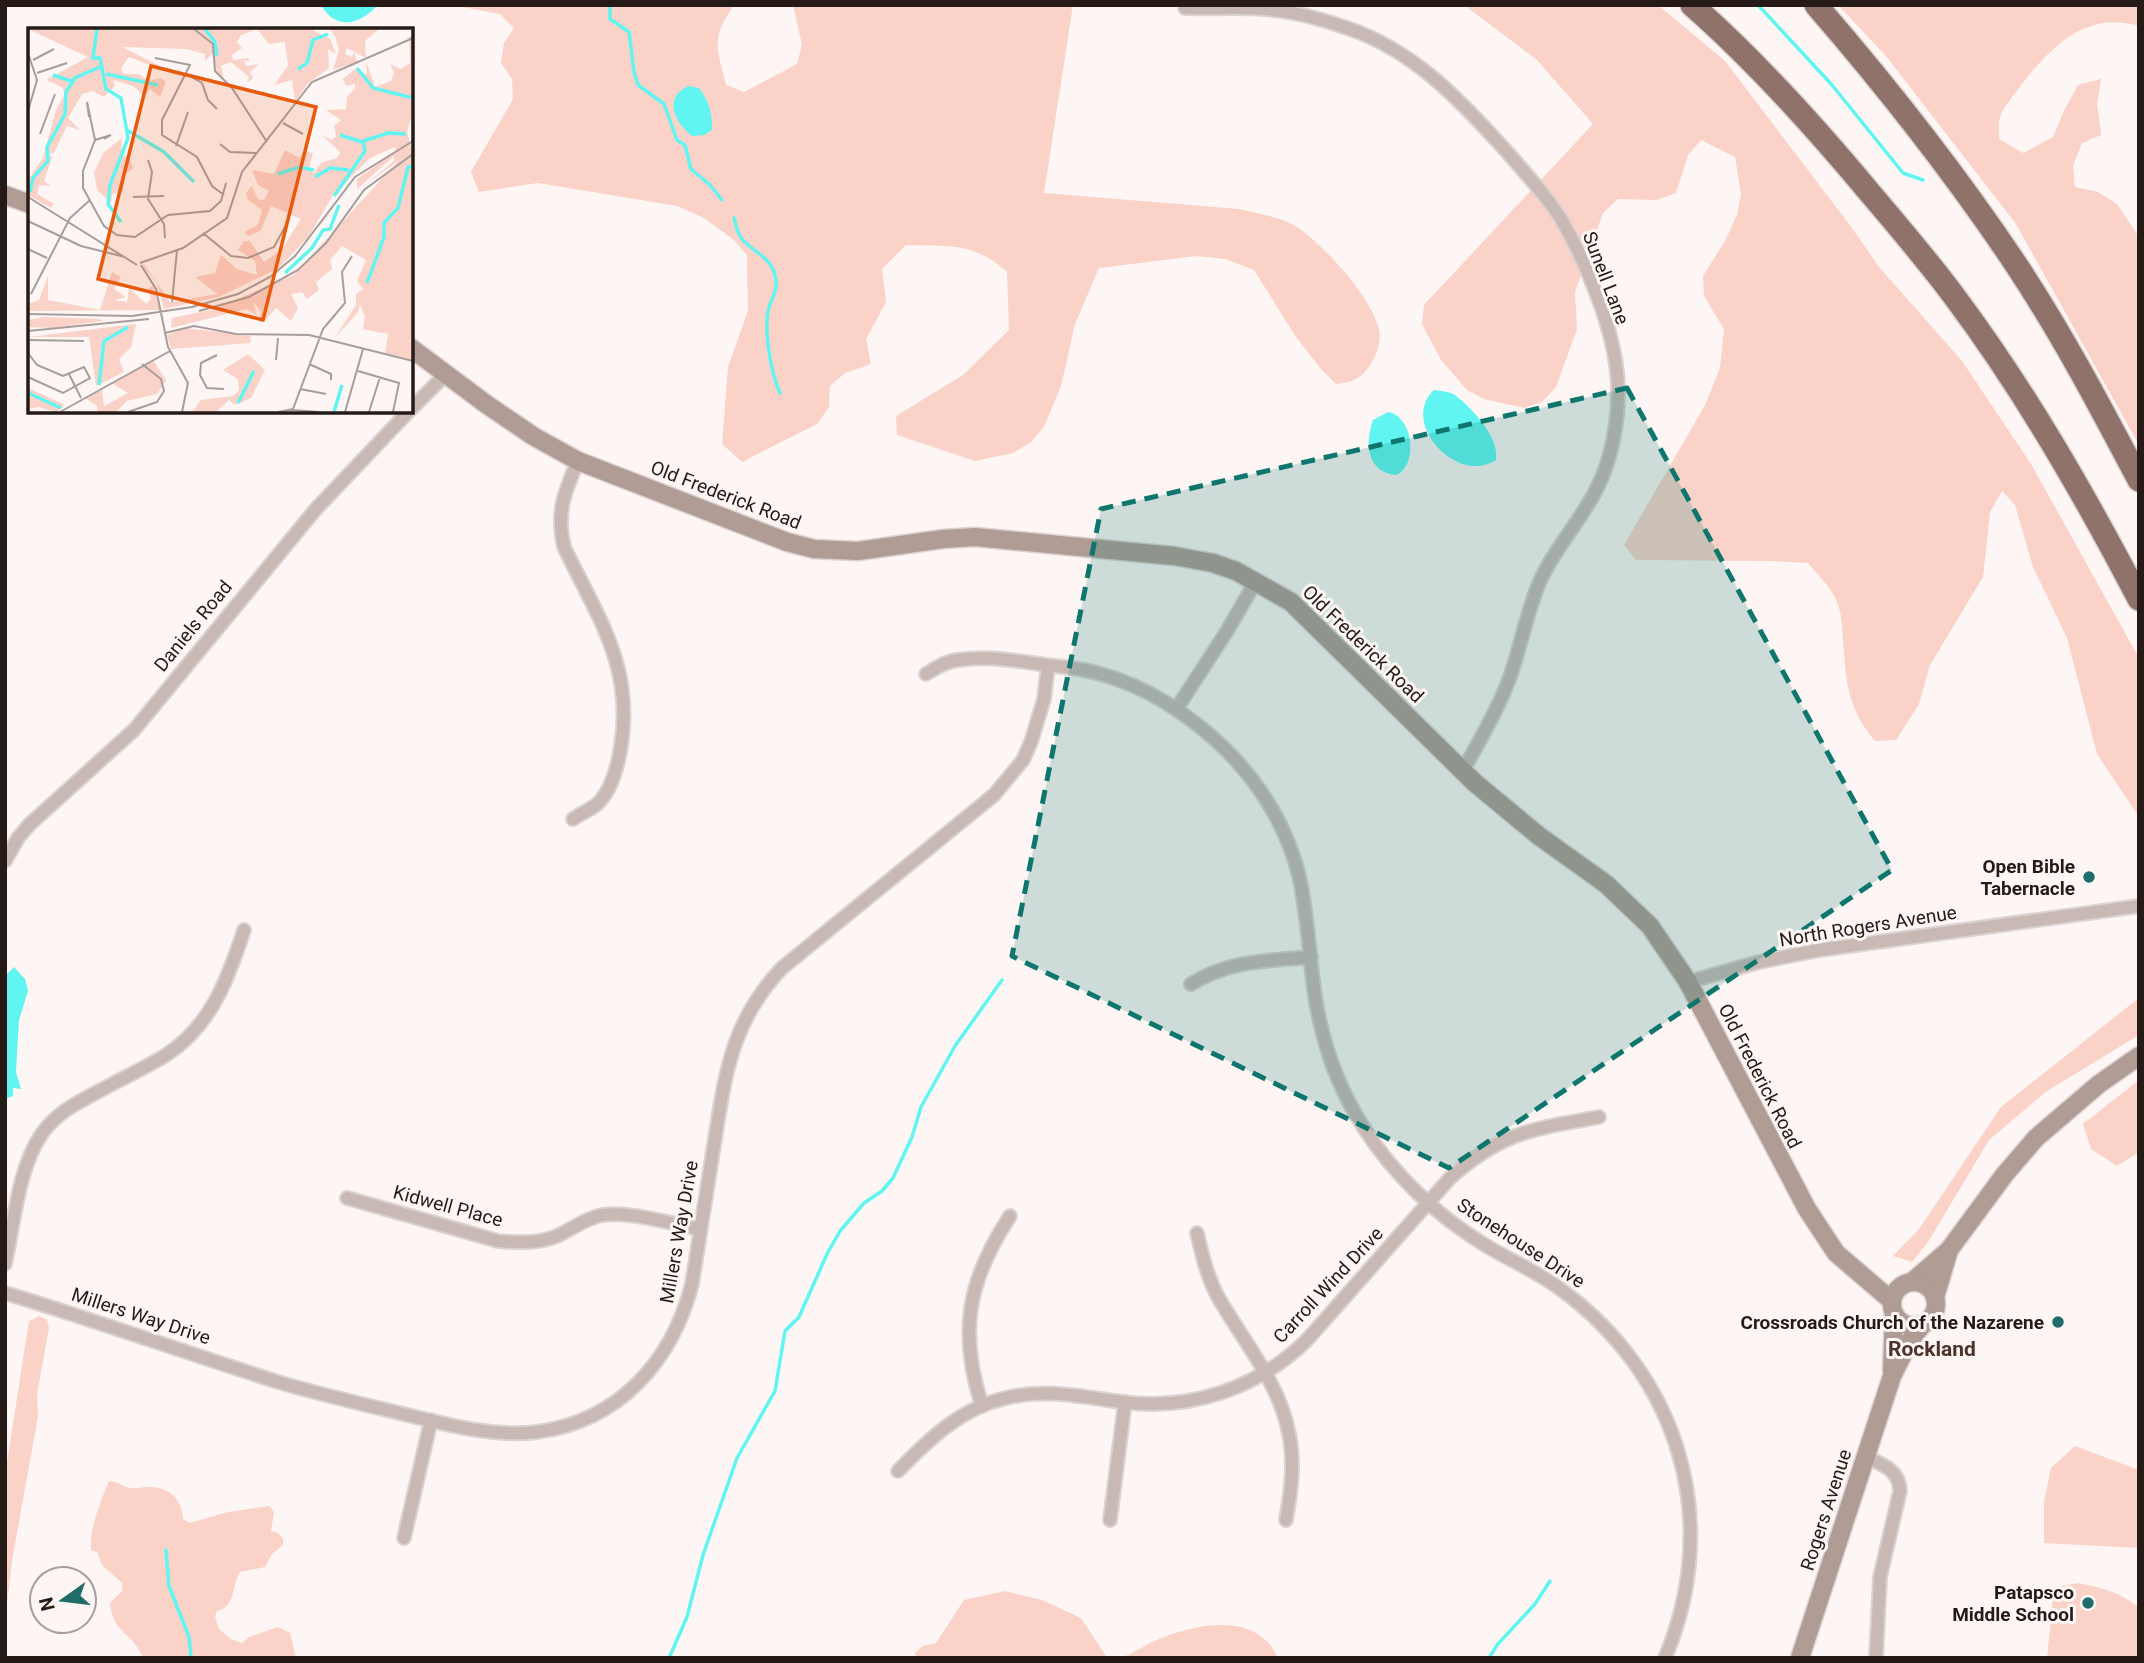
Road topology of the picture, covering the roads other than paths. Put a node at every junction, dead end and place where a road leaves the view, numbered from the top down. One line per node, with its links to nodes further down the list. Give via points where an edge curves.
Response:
1 (1692, 5): 13 (highway, via 1846,163 1954,296 2056,448)
2 (1816, 5): 11 (highway, via 1913,121 2016,265)
3 (1185, 8): 17 (street, Sunell Lane, via 1266,9 1337,25 1384,44 1421,67 1450,90 1542,192 1577,250 1593,289 1616,372 1618,394 1609,457 1598,487 1539,583 1498,707)
4 (5, 195): 5 (street)
5 (28, 203)
6 (413, 350): 7 (street, Old Frederick Road)
7 (445, 375): 8 (street, Daniels Road); 10 (street, Old Frederick Road)
8 (413, 407)
9 (407, 413): 19 (street, Daniels Road, via 316,509 134,730 30,824)
10 (578, 461): 12 (street, Old Frederick Road, via 755,532 814,549 858,551 943,539 1012,539 1174,556 1213,563); 18 (street, via 560,509 564,547 614,652 625,705 620,752 605,794)
11 (2139, 480)
12 (1256, 581): 16 (street); 17 (street, Old Frederick Road, via 1319,628)
13 (2139, 599)
14 (1048, 666): 15 (street, Stonehouse Drive, via 958,660); 16 (street, Stonehouse Drive, via 1109,677); 30 (street, Millers Way Drive, via 1031,742 1023,760 994,795 782,968 750,1007 731,1053)
15 (926, 674)
16 (1177, 708): 22 (street, Stonehouse Drive, via 1237,761 1283,830 1298,873)
17 (1463, 771): 23 (street, Old Frederick Road, via 1630,905)
18 (573, 819)
19 (5, 861)
20 (2139, 906): 23 (street, North Rogers Avenue, via 1819,950)
21 (243, 930): 33 (street, via 228,977 202,1023 168,1054 74,1104 41,1135 24,1174)
22 (1311, 957): 24 (street, via 1230,965); 28 (street, Stonehouse Drive, via 1322,1028 1344,1092 1386,1160)
23 (1688, 982): 35 (street, Old Frederick Road, via 1807,1209 1836,1253 1861,1276)
24 (1191, 984)
25 (2139, 1056): 32 (street, via 2036,1138)
26 (1599, 1117): 28 (street, Carroll Wind Drive, via 1507,1138 1468,1161)
27 (346, 1198): 30 (street, Kidwell Place, via 513,1243 555,1237 600,1215)
28 (1428, 1203): 38 (street, Carroll Wind Drive, via 1307,1340); 48 (street, Stonehouse Drive, via 1462,1230 1585,1308 1628,1352 1660,1403 1680,1455 1690,1523 1687,1588)
29 (1010, 1216): 41 (street, via 984,1259 971,1306 969,1358)
30 (701, 1229): 42 (street, Millers Way Drive, via 692,1284 675,1334 625,1395 583,1420 537,1432 484,1430)
31 (1197, 1233): 38 (street, via 1216,1292)
32 (1949, 1251): 35 (street); 36 (street)
33 (5, 1264)
34 (5, 1293): 42 (street, Millers Way Drive, via 279,1382)
35 (1900, 1296): 36 (street, via 1923,1284); 37 (street, via 1906,1324); 39 (street, Rogers Avenue)
36 (1935, 1297): 37 (street, via 1933,1314)
37 (1923, 1324): 39 (street, Rogers Avenue)
38 (1266, 1373): 40 (street, Carroll Wind Drive, via 1201,1398); 46 (street, via 1289,1432 1292,1485)
39 (1892, 1376): 43 (street, Rogers Avenue)
40 (1125, 1402): 41 (street, Carroll Wind Drive, via 1041,1394); 45 (street)
41 (982, 1406): 44 (street, Carroll Wind Drive, via 942,1429)
42 (431, 1420): 47 (street)
43 (1866, 1457): 49 (street, Rogers Avenue); 50 (street, via 1895,1472 1900,1480 1881,1577)
44 (898, 1471)
45 (1110, 1520)
46 (1286, 1520)
47 (404, 1538)
48 (1665, 1658)
49 (1800, 1658)
50 (1876, 1658)

